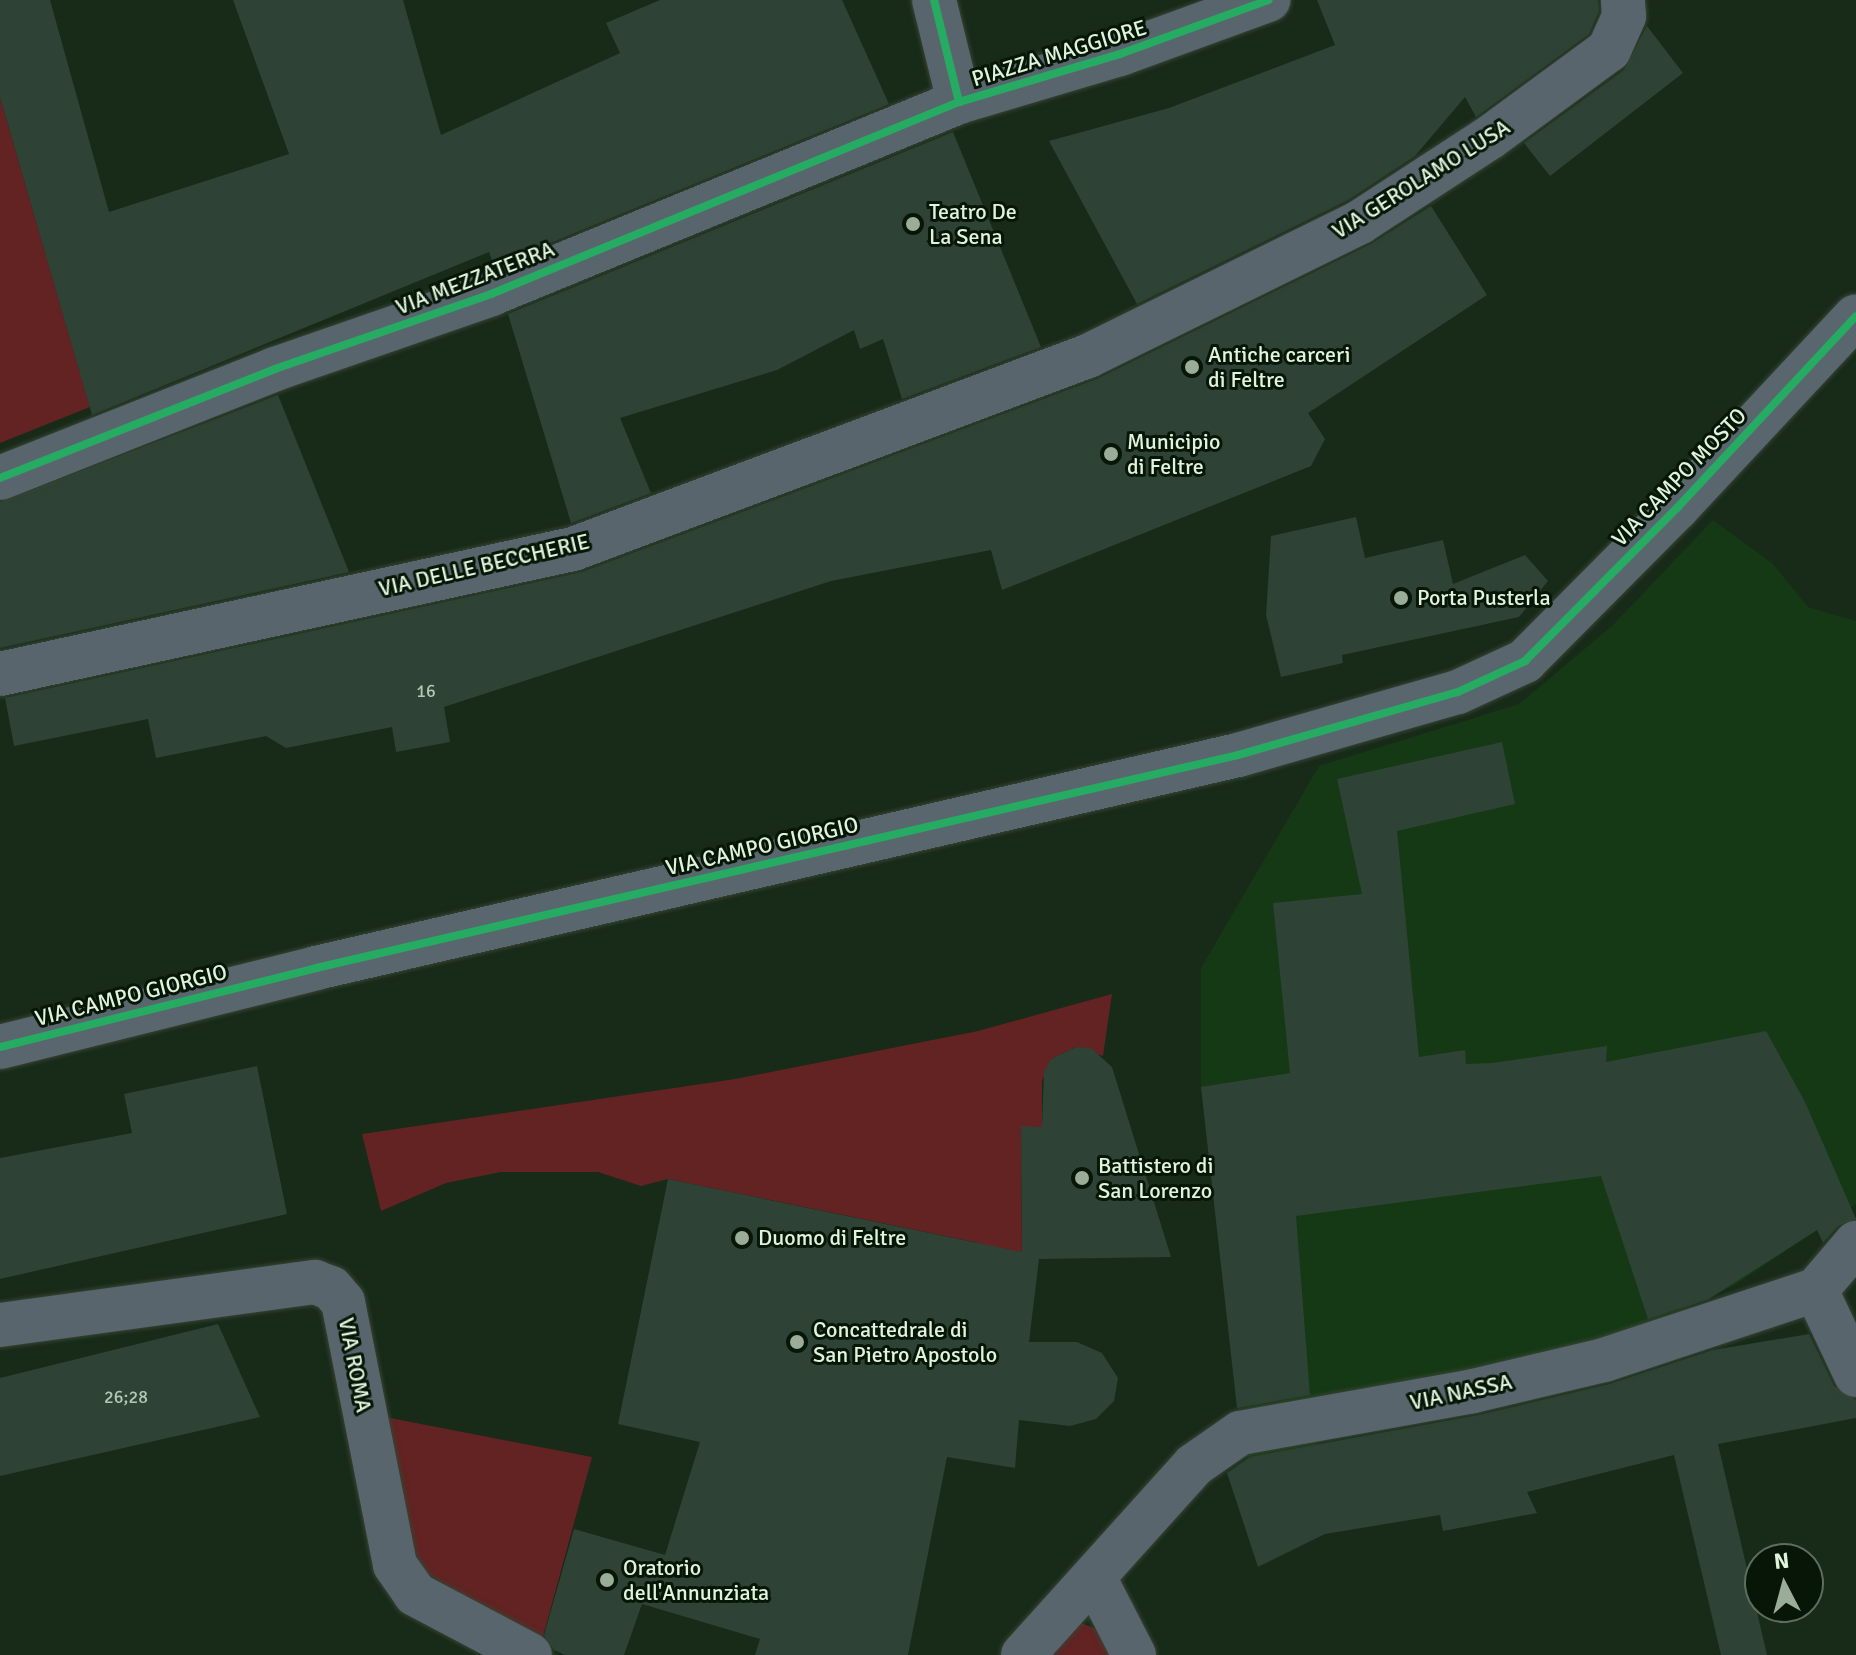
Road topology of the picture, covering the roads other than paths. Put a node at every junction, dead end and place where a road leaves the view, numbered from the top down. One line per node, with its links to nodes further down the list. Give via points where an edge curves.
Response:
1 (934, 0): 4 (street, PIAZZA MAGGIORE)
2 (1623, 0): 6 (street, VIA GEROLAMO LUSA, via 1624,16 1609,50 1489,138 1360,222)
3 (1259, 2): 4 (street, PIAZZA MAGGIORE, via 1120,54)
4 (959, 102): 7 (street, VIA MEZZATERRA, via 491,294 275,369)
5 (1856, 316): 8 (street, VIA CAMPO MOSTO)
6 (1088, 356): 9 (street, VIA DELLE BECCHERIE, via 573,549)
7 (0, 478)
8 (1525, 661): 10 (street, VIA CAMPO GIORGIO, via 1458,692 1238,755 316,968)
9 (0, 674)
10 (0, 1047)
11 (1856, 1243): 12 (street)
12 (1816, 1290): 14 (street); 15 (street, VIA NASSA, via 1604,1360 1473,1391 1240,1433 1194,1465)
13 (0, 1325): 16 (street, VIA ROMA, via 315,1282 331,1288 343,1302 395,1565 415,1594)
14 (1856, 1375)
15 (1094, 1577): 17 (street, VIA NASSA); 18 (street)
16 (530, 1655)
17 (1023, 1655)
18 (1134, 1655)

